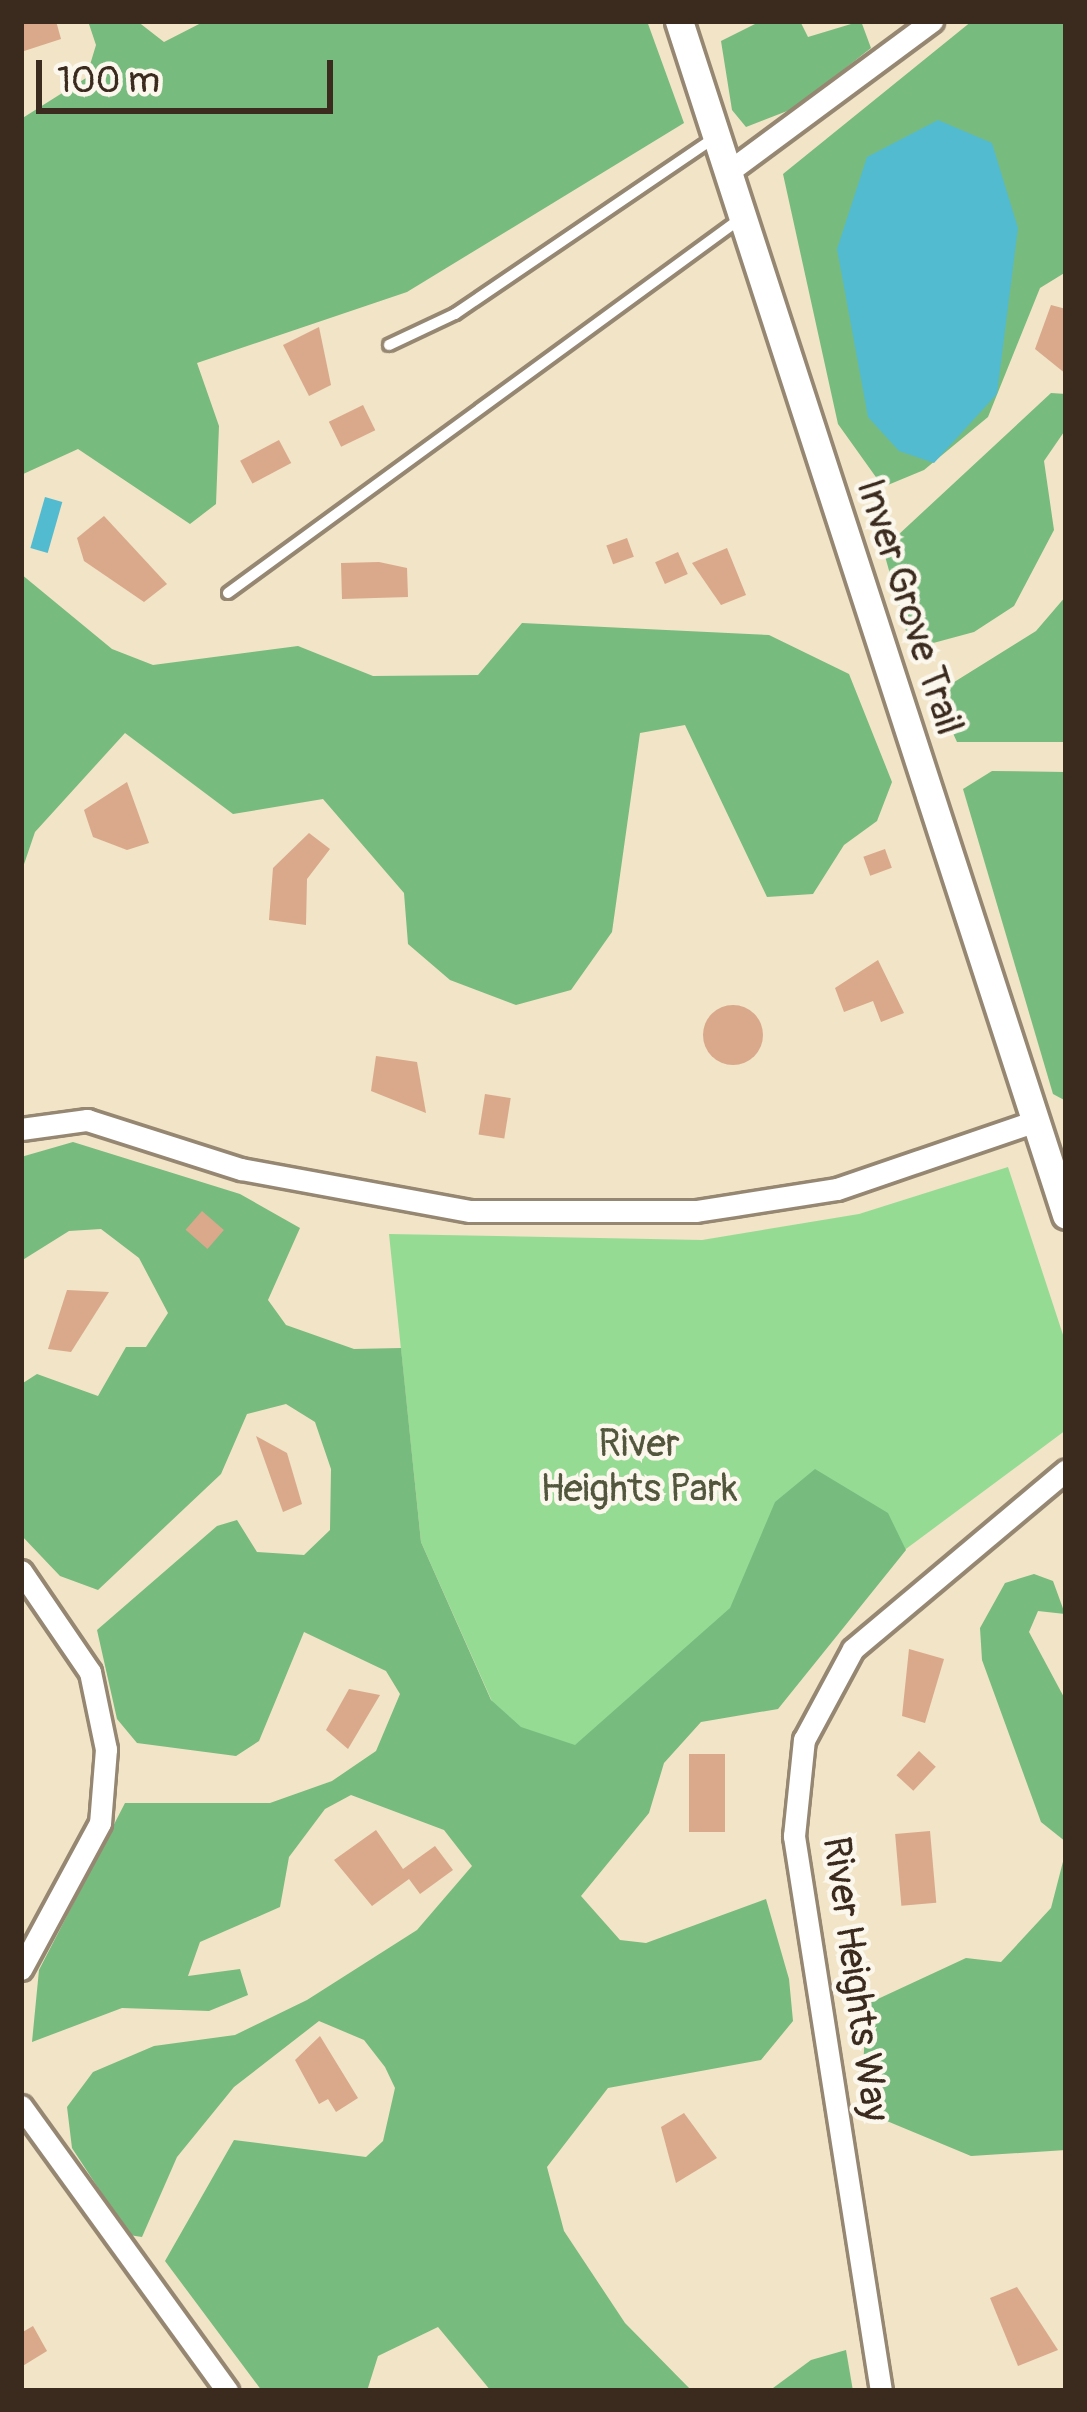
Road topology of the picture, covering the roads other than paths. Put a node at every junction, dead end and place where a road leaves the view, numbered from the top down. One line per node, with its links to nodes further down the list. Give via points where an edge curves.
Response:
1 (679, 21): 3 (street, Inver Grove Trail)
2 (932, 21): 4 (street)
3 (717, 136): 4 (street, Inver Grove Trail); 6 (lane, via 455,314)
4 (728, 172): 5 (street, Inver Grove Trail)
5 (742, 217): 7 (lane); 8 (street, Inver Grove Trail)
6 (389, 345)
7 (228, 593)
8 (1033, 1122): 9 (street, via 837,1189 696,1211 470,1210 241,1169 87,1120); 10 (street, Inver Grove Trail)
9 (21, 1129)
10 (1066, 1215)
11 (1066, 1470): 16 (street, River Heights Way, via 853,1649 804,1740 794,1836)
12 (21, 1571): 13 (street, via 90,1672 106,1749 100,1822)
13 (21, 1969)
14 (21, 2106): 15 (street)
15 (227, 2391)
16 (881, 2391)

